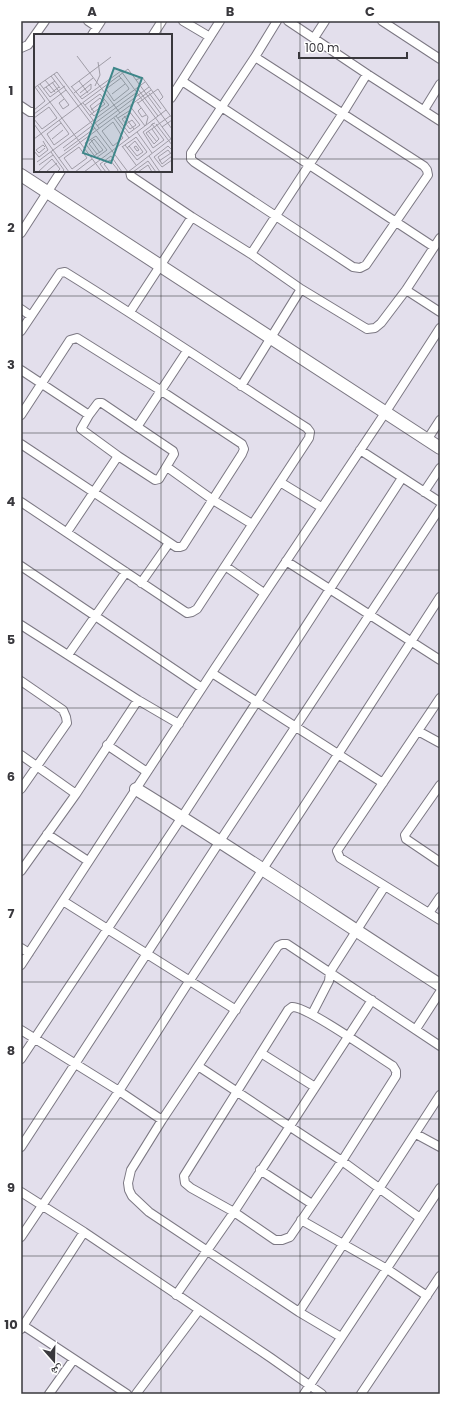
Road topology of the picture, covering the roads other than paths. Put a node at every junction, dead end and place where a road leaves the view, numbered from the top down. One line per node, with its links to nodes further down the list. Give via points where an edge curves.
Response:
1 (45, 21): 11 (street)
2 (88, 21): 10 (street)
3 (162, 21): 13 (street)
4 (183, 21): 15 (street)
5 (220, 21): 15 (street)
6 (277, 21): 18 (street)
7 (288, 21): 16 (street)
8 (325, 21): 16 (street)
9 (386, 22): 19 (street)
10 (99, 24): 12 (street)
11 (36, 34)
12 (93, 34)
13 (154, 34)
14 (34, 37): 17 (street, via 28,45)
15 (210, 37): 21 (street)
16 (314, 38): 20 (street)
17 (21, 48)
18 (255, 57): 25 (street); 28 (street)
19 (440, 59)
20 (367, 74): 26 (street); 28 (street)
21 (182, 81): 23 (street); 25 (street)
22 (440, 84): 26 (street)
23 (172, 96)
24 (21, 106): 27 (street)
25 (221, 108): 30 (street); 35 (street, via 191,153 191,158)
26 (424, 110): 29 (street)
27 (34, 112)
28 (343, 113): 30 (street); 37 (street, via 427,170 428,175)
29 (440, 121)
30 (310, 164): 35 (street); 37 (street)
31 (60, 172): 34 (street)
32 (130, 172): 36 (street, via 131,176)
33 (21, 175): 34 (street)
34 (47, 192): 38 (street); 42 (street)
35 (276, 216): 37 (street, via 353,267 360,268 366,265); 41 (street)
36 (192, 217): 41 (street); 42 (street)
37 (396, 221): 40 (street)
38 (21, 233)
39 (440, 238): 40 (street)
40 (434, 247): 44 (street)
41 (251, 254): 43 (street)
42 (160, 266): 46 (street); 51 (street)
43 (301, 289): 44 (street, via 367,329 381,324); 51 (street)
44 (406, 290): 47 (street)
45 (21, 309): 48 (street)
46 (130, 312): 48 (street, via 62,272); 52 (street)
47 (440, 312)
48 (31, 316): 50 (street)
49 (440, 328): 57 (street)
50 (21, 331)
51 (270, 338): 55 (street); 57 (street)
52 (187, 351): 55 (street); 56 (street)
53 (21, 370): 54 (street)
54 (42, 383): 56 (street, via 70,340 77,338); 58 (street); 59 (street)
55 (241, 386): 70 (street, via 310,432 309,438)
56 (160, 390): 61 (street); 73 (street, via 242,444 242,454)
57 (385, 413): 62 (street); 65 (street)
58 (21, 415)
59 (89, 415): 61 (street, via 98,403 102,403); 66 (street, via 81,429)
60 (440, 420): 62 (street)
61 (137, 427): 67 (street, via 173,451)
62 (427, 440): 64 (street)
63 (21, 444): 71 (street)
64 (440, 448)
65 (360, 450): 69 (street); 76 (street)
66 (118, 456): 67 (street, via 155,480 159,479); 71 (street)
67 (167, 467): 73 (street)
68 (440, 468): 72 (street)
69 (402, 478): 72 (street); 86 (street)
70 (280, 482): 76 (street); 78 (street)
71 (93, 492): 79 (street); 80 (street)
72 (424, 492): 75 (street)
73 (213, 500): 78 (street); 80 (street, via 183,546 176,547)
74 (21, 502): 79 (street)
75 (440, 502)
76 (321, 507): 81 (street)
77 (440, 508): 89 (street)
78 (252, 524): 83 (street)
79 (67, 532): 84 (street)
80 (169, 543): 85 (street)
81 (286, 561): 86 (street); 87 (street)
82 (21, 566): 90 (street)
83 (225, 566): 85 (street, via 197,609 187,613); 87 (street)
84 (126, 572): 85 (street); 90 (street)
85 (141, 582)
86 (330, 589): 89 (street); 100 (street)
87 (264, 593): 95 (street)
88 (440, 597): 92 (street)
89 (370, 614): 92 (street); 102 (street)
90 (96, 615): 93 (street); 97 (street)
91 (21, 625): 93 (street)
92 (412, 641): 94 (street); 106 (street)
93 (68, 655): 99 (street)
94 (440, 660)
95 (212, 673): 97 (street); 100 (street)
96 (21, 681): 108 (street, via 63,710 66,717 67,724)
97 (202, 688): 101 (street)
98 (440, 698): 103 (street)
99 (138, 700): 101 (street); 105 (street)
100 (257, 701): 102 (street); 115 (street)
101 (179, 724): 109 (street)
102 (296, 726): 106 (street); 117 (street)
103 (418, 731): 104 (street); 110 (street)
104 (440, 743)
105 (107, 745): 109 (street); 114 (street)
106 (339, 753): 110 (street); 120 (street)
107 (21, 755): 108 (street)
108 (37, 766): 112 (street); 114 (street)
109 (147, 772): 113 (street)
110 (383, 783): 122 (street, via 337,851 340,858)
111 (440, 785): 119 (street, via 405,835 406,839)
112 (21, 789)
113 (136, 789): 115 (street); 118 (street)
114 (76, 794): 116 (street)
115 (182, 817): 117 (street); 127 (street)
116 (47, 834): 118 (street); 121 (street)
117 (220, 841): 120 (street); 131 (street)
118 (88, 861): 124 (street)
119 (440, 862)
120 (262, 870): 128 (street); 134 (street)
121 (21, 871)
122 (385, 886): 125 (street); 128 (street)
123 (440, 897): 125 (street)
124 (63, 900): 127 (street); 130 (street)
125 (429, 913): 126 (street)
126 (440, 920)
127 (107, 928): 131 (street); 143 (street)
128 (357, 931): 133 (street); 135 (street)
129 (21, 948): 130 (street)
130 (29, 953): 132 (street)
131 (148, 954): 134 (street); 147 (street)
132 (21, 965)
133 (330, 972): 137 (street); 138 (street, via 287,944 282,944 278,946); 139 (street, via 330,981)
134 (190, 980): 138 (street); 150 (street)
135 (440, 985)
136 (440, 992): 140 (street)
137 (372, 1000): 140 (street); 142 (street)
138 (236, 1010): 148 (street)
139 (312, 1014): 142 (street); 145 (street, via 295,1007 288,1010)
140 (416, 1029): 144 (street)
141 (21, 1030): 143 (street)
142 (348, 1037): 149 (street); 158 (street, via 393,1066 396,1076)
143 (34, 1039): 146 (street); 147 (street)
144 (440, 1046)
145 (261, 1054): 149 (street); 151 (street)
146 (21, 1059)
147 (76, 1064): 150 (street); 156 (street)
148 (198, 1066): 151 (street); 153 (street)
149 (316, 1086): 154 (street)
150 (119, 1091): 153 (street); 164 (street)
151 (237, 1092): 154 (street); 165 (street, via 184,1176 185,1183 191,1188)
152 (440, 1095): 155 (street)
153 (162, 1120): 171 (street, via 131,1170 129,1190 149,1212)
154 (290, 1126): 158 (street); 159 (street)
155 (416, 1134): 157 (street); 161 (street)
156 (21, 1147)
157 (440, 1148)
158 (342, 1161): 161 (street); 163 (street)
159 (260, 1170): 163 (street); 165 (street)
160 (440, 1188): 166 (street)
161 (380, 1189): 166 (street); 170 (street)
162 (21, 1192): 164 (street)
163 (312, 1204): 167 (street)
164 (42, 1206): 168 (street); 169 (street)
165 (234, 1212): 167 (street, via 275,1240 290,1237); 171 (street)
166 (420, 1218): 172 (street)
167 (301, 1220): 170 (street)
168 (84, 1232): 174 (street); 178 (street)
169 (21, 1237)
170 (342, 1244): 172 (street); 177 (street)
171 (207, 1251): 174 (street); 177 (street)
172 (387, 1268): 175 (street); 179 (street)
173 (440, 1276): 175 (street)
174 (176, 1295): 176 (street)
175 (427, 1296): 187 (street)
176 (199, 1310): 181 (street); 184 (street)
177 (299, 1312): 179 (street)
178 (22, 1326): 180 (street)
179 (341, 1338): 181 (street)
180 (74, 1359): 182 (street); 183 (street)
181 (309, 1385): 185 (street); 186 (street)
182 (49, 1394)
183 (127, 1394)
184 (136, 1394)
185 (304, 1394)
186 (322, 1394)
187 (361, 1394)

